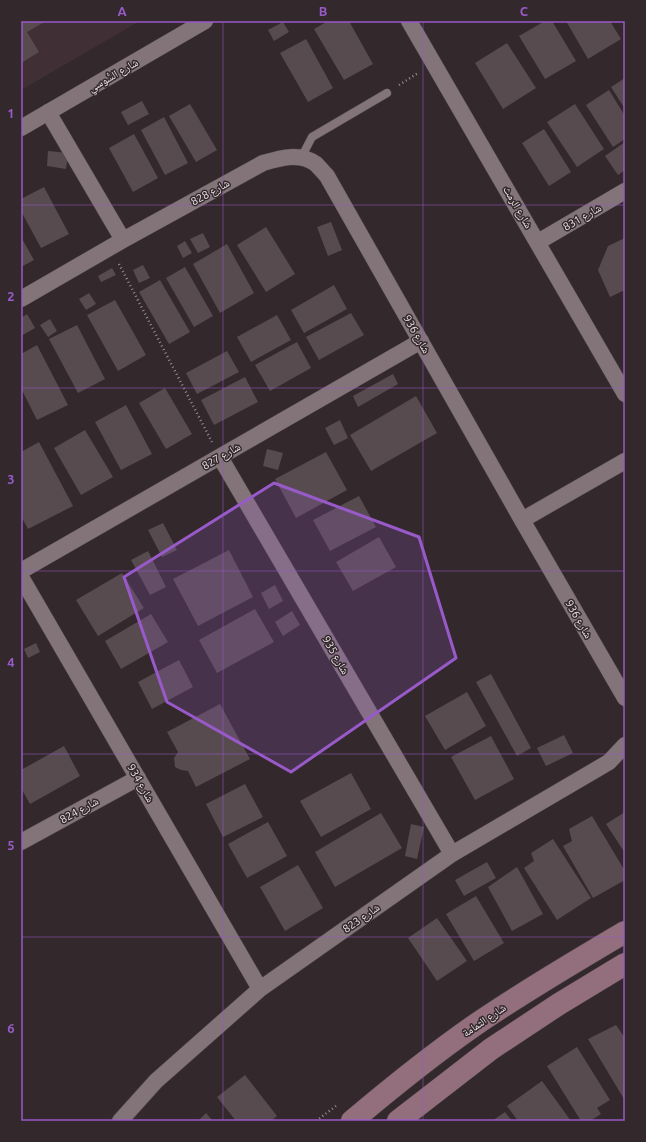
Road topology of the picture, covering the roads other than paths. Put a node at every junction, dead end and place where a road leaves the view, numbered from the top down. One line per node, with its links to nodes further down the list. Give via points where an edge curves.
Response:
1 (205, 21): 4 (street, شارع السُّوسي)
2 (409, 21): 8 (street, شارع الرمث)
3 (386, 92): 6 (lane, via 312,137)
4 (48, 112): 5 (street, شارع السُّوسي); 9 (street)
5 (21, 128)
6 (301, 158): 9 (street, شارع 828, via 282,157 263,163); 11 (street, شارع 936, via 316,164 327,176)
7 (625, 191): 8 (street, شارع 831)
8 (538, 242): 12 (street, شارع الرمث)
9 (117, 243): 10 (street, شارع 828)
10 (21, 298)
11 (421, 341): 13 (street, شارع 827); 15 (street, شارع 936)
12 (625, 394)
13 (220, 457): 16 (street, شارع 827); 22 (street, شارع 935)
14 (625, 461): 15 (street)
15 (522, 520): 18 (street, شارع 936)
16 (21, 571)
17 (21, 577): 20 (street, شارع 934)
18 (625, 698)
19 (625, 745): 22 (street, شارع 823, via 609,762)
20 (138, 778): 21 (street, شارع 824); 25 (street, شارع 934)
21 (21, 842)
22 (452, 854): 25 (street, شارع 823)
23 (625, 932): 27 (street, شارع الثمامة, via 474,1026)
24 (625, 964): 28 (street, via 491,1049)
25 (260, 989): 26 (street, شارع 823, via 156,1081)
26 (120, 1121)
27 (352, 1121)
28 (398, 1121)

